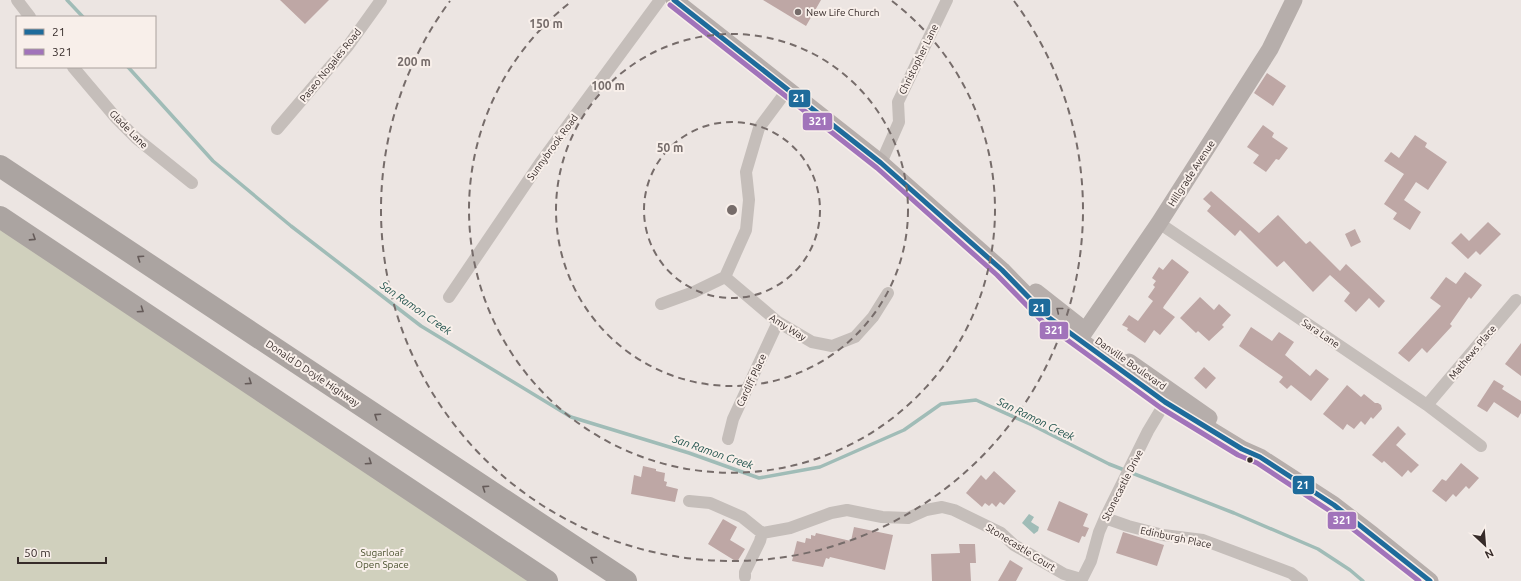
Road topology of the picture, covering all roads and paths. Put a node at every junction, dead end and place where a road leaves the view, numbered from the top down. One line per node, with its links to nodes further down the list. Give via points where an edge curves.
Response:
1 (17, 0): 7 (street)
2 (381, 0): 10 (street, Paseo Nogales Road, via 348,46)
3 (660, 0): 21 (street, Sunnybrook Road, via 540,163)
4 (674, 0): 9 (main road, Danville Boulevard)
5 (946, 0): 12 (street, Christopher Lane, via 898,102 899,122)
6 (1294, 0): 18 (main road, Hillgrade Avenue, via 1270,48)
7 (29, 16)
8 (74, 68): 15 (street, Glade Lane, via 136,138)
9 (788, 89): 12 (main road, Danville Boulevard); 19 (street, via 759,128 746,172 749,200 746,230)
10 (277, 129)
11 (0, 152): 16 (highway, via 53,189)
12 (881, 163): 25 (main road, Danville Boulevard, via 1002,270 1048,317)
13 (0, 166): 16 (highway, Donald D Doyle Highway)
14 (0, 182): 36 (highway)
15 (192, 183)
16 (76, 216): 37 (highway, Donald D Doyle Highway, one-way to 16)
17 (0, 217): 35 (highway, one-way to 35)
18 (1159, 223): 25 (main road, Hillgrade Avenue); 27 (street, Sara Lane)
19 (725, 277): 23 (street); 24 (street, Amy Way)
20 (888, 293): 24 (street, Amy Way, via 873,317 855,337 832,346 812,342)
21 (449, 298)
22 (1516, 300): 27 (street, Mathews Place)
23 (660, 304)
24 (778, 322): 28 (street, Cardiff Place, via 733,419)
25 (1082, 335): 26 (main road, Danville Boulevard)
26 (1168, 397): 31 (street, Stonecastle Drive, via 1148,431); 39 (main road, Danville Boulevard, via 1242,449 1260,457 1334,505)
27 (1427, 405): 29 (street, Sara Lane)
28 (728, 439)
29 (1481, 446)
30 (689, 501): 32 (street, via 710,503 742,517)
31 (1105, 518): 34 (street, Stonecastle Drive, via 1091,561); 38 (street, Edinburgh Place, via 1163,535 1204,540 1291,573)
32 (762, 533): 33 (street); 34 (street, Stonecastle Court, via 790,528 830,513 847,510 882,517 908,518 926,510 942,507 954,510 1001,533 1014,545 1064,574)
33 (745, 577)
34 (1081, 580)
35 (547, 581)
36 (599, 581)
37 (626, 581)
38 (1302, 581)
39 (1430, 581)

